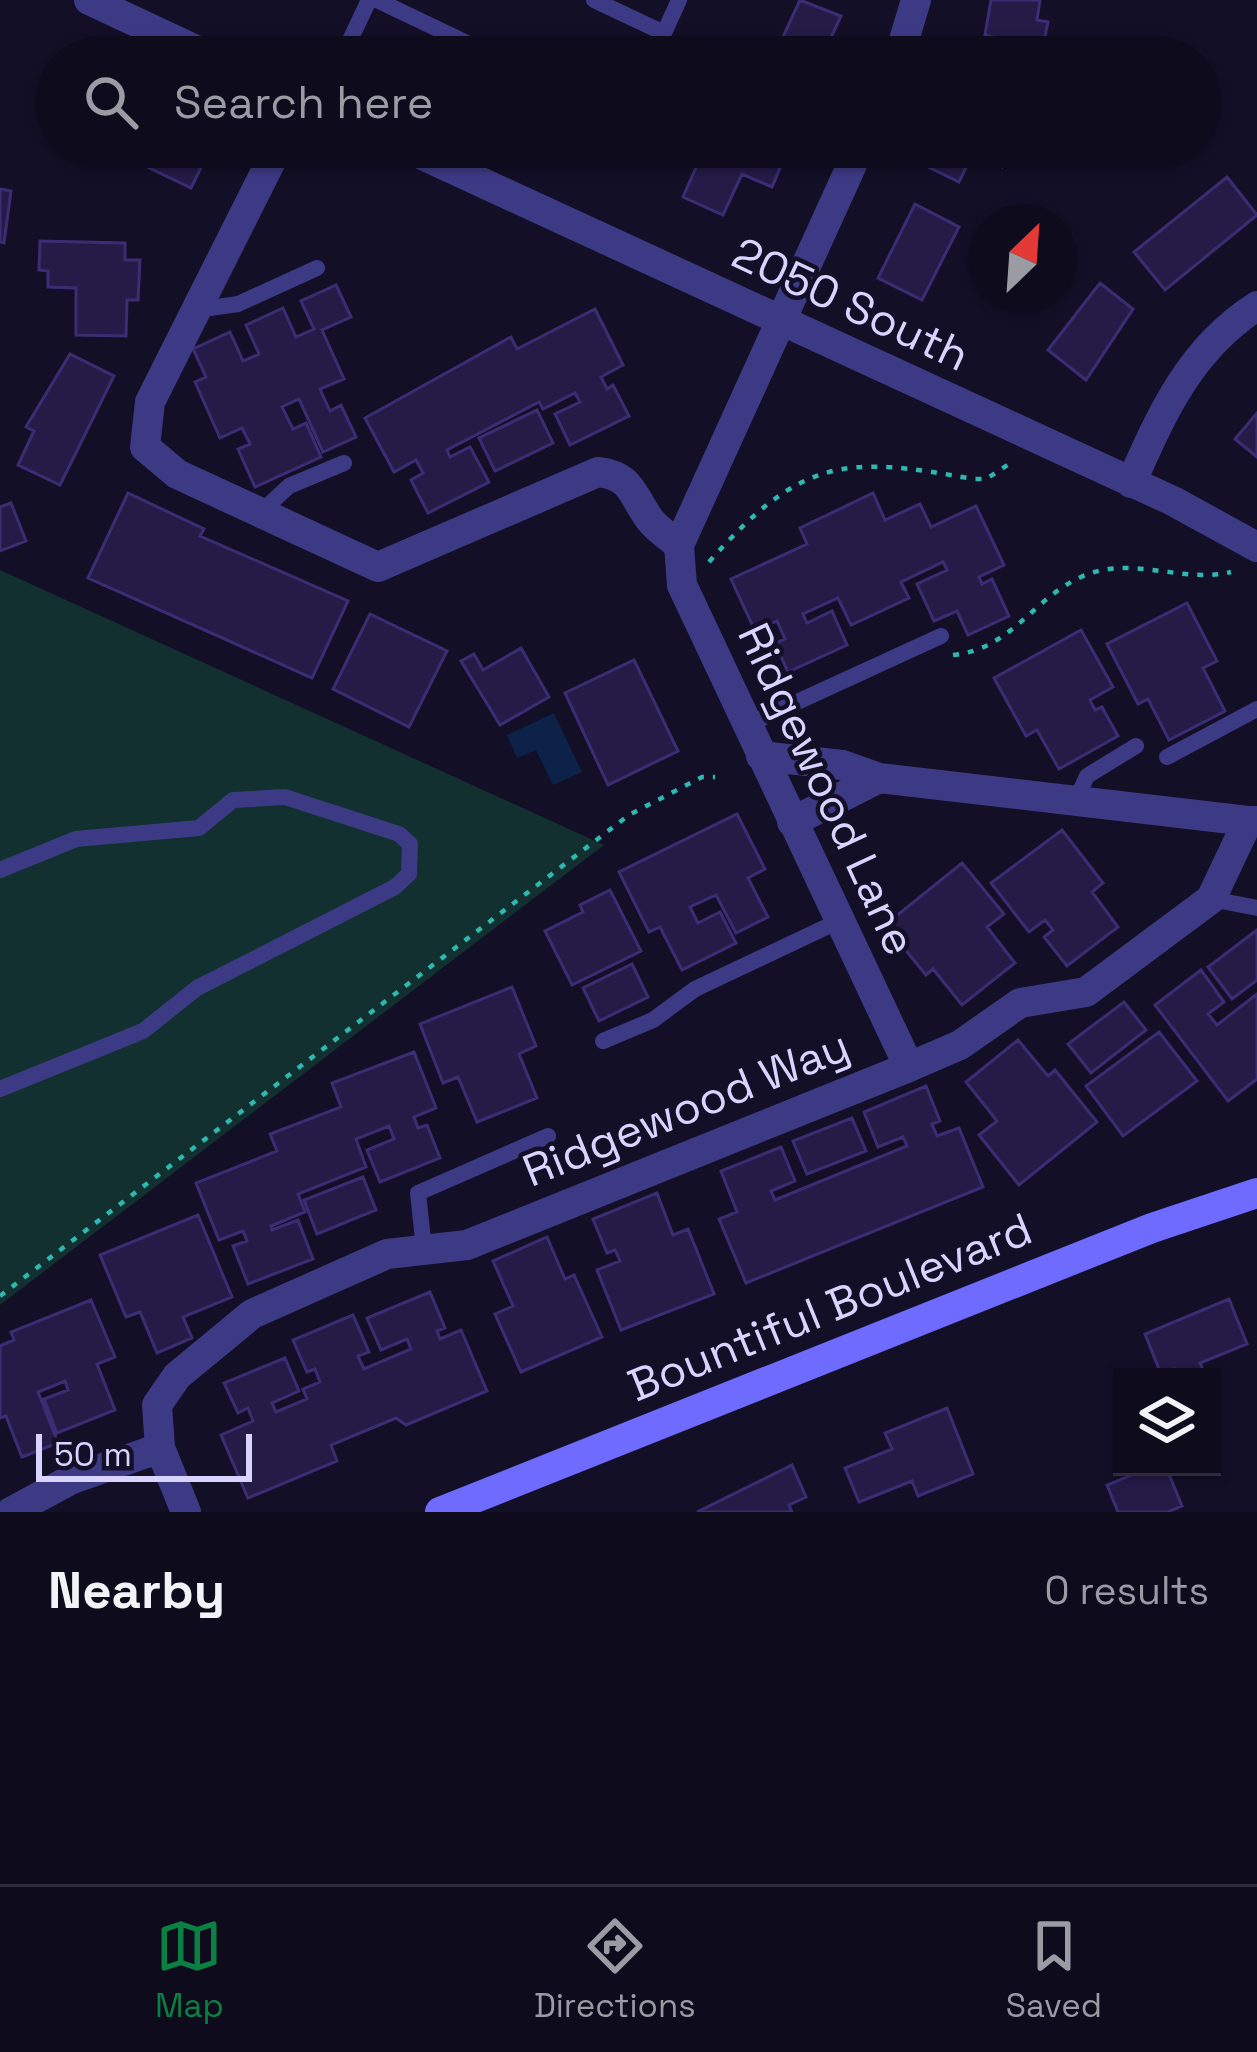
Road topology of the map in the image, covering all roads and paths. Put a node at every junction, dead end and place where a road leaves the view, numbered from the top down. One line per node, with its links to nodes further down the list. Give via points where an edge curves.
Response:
1 (89, 0): 7 (street)
2 (373, 0): 8 (lane); 9 (lane)
3 (594, 0): 6 (lane)
4 (680, 0): 6 (lane)
5 (916, 0): 11 (street)
6 (664, 33): 10 (lane)
7 (166, 36)
8 (353, 36)
9 (451, 36)
10 (662, 36)
11 (905, 36)
12 (267, 168): 17 (street)
13 (451, 168): 18 (street, 2050 South)
14 (850, 168): 18 (street, Ridgewood Lane)
15 (317, 268): 17 (lane, via 238,304)
16 (1257, 306): 21 (street, via 1221,333 1176,387)
17 (196, 310): 22 (street, via 150,402 145,447 177,474)
18 (780, 320): 21 (street, 2050 South); 23 (street, Ridgewood Lane)
19 (344, 463): 22 (lane, via 289,486)
20 (1009, 464): 26 (path, via 986,478 890,463 817,476 755,515)
21 (1131, 482): 24 (street, 2050 South)
22 (260, 513): 23 (street, via 378,566 598,472 633,487 649,519)
23 (679, 545): 26 (street, Ridgewood Lane)
24 (1257, 547)
25 (1231, 572): 27 (path, via 1103,570 1067,585 1010,636 979,651 935,656)
26 (682, 585): 29 (street, Ridgewood Lane)
27 (932, 640): 29 (lane)
28 (1257, 709): 32 (lane)
29 (747, 725): 31 (street, Ridgewood Lane)
30 (1136, 746): 35 (lane, via 1087,776)
31 (761, 756): 34 (street, Ridgewood Way); 37 (street, Ridgewood Lane)
32 (1167, 757)
33 (715, 777): 48 (path, via 629,814)
34 (879, 778): 35 (street, Ridgewood Way); 37 (street)
35 (1076, 800): 36 (street, Ridgewood Way)
36 (1252, 821): 39 (street, Ridgewood Way)
37 (792, 822): 41 (street, Ridgewood Lane)
38 (0, 869): 44 (lane, via 76,838 199,828 233,800 285,797 410,844 409,874 395,887 197,988 143,1031)
39 (1211, 899): 40 (lane); 43 (street, Ridgewood Way, via 1086,992 1020,1003 960,1045)
40 (1257, 908)
41 (839, 921): 42 (lane); 43 (street, Ridgewood Lane)
42 (603, 1041)
43 (909, 1067): 47 (street, Ridgewood Way, via 466,1245)
44 (0, 1089)
45 (548, 1136): 47 (lane, via 418,1192)
46 (1257, 1193): 52 (main road, Bountiful Boulevard)
47 (424, 1250): 49 (street, Ridgewood Way, via 386,1254 252,1314 164,1390 154,1422)
48 (0, 1296)
49 (160, 1448): 50 (street, via 42,1492); 51 (street, Ridgewood Way)
50 (11, 1512)
51 (186, 1512)
52 (440, 1512)

